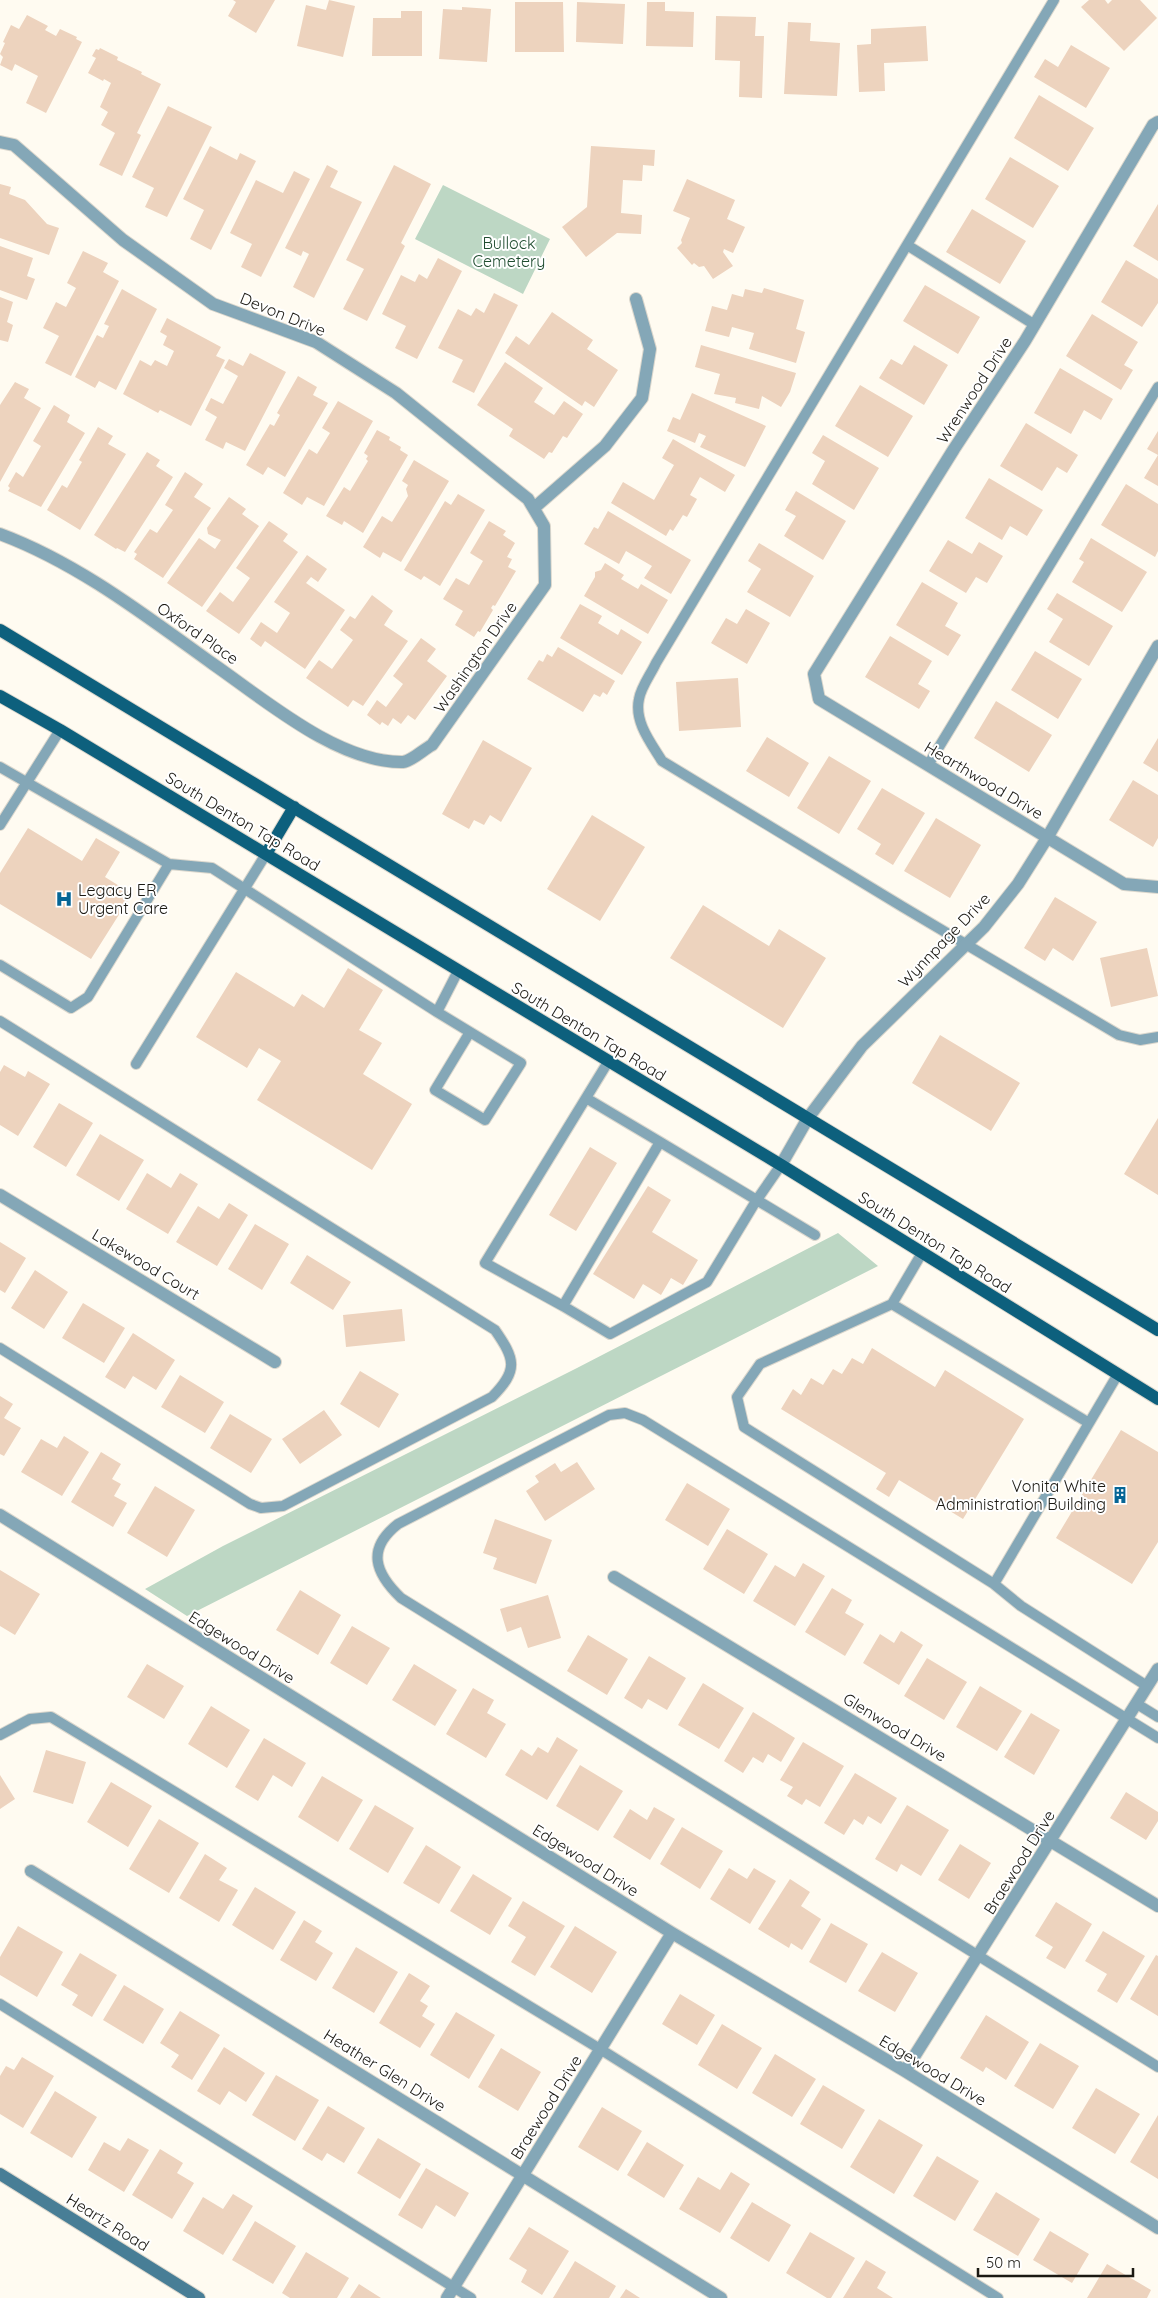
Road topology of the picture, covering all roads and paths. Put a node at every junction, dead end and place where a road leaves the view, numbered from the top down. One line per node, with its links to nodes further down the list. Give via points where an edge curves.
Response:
1 (1054, 0): 4 (lane)
2 (1158, 122): 6 (street, Wrenwood Drive, via 1153,125)
3 (0, 142): 8 (street, Devon Drive, via 14,145 124,240 213,304 316,342 396,393 528,499)
4 (907, 245): 6 (lane); 27 (lane, via 656,663 639,699 640,720 662,761)
5 (636, 299): 8 (street, via 650,349 642,398 605,446)
6 (1035, 325): 13 (street, Wrenwood Drive)
7 (1158, 388): 17 (lane)
8 (534, 508): 9 (street, Devon Drive)
9 (544, 526): 16 (street, Washington Drive, via 545,585 432,744 406,762)
10 (0, 534): 16 (street, Oxford Place, via 34,546 113,593 304,727 344,750)
11 (0, 630): 20 (main road)
12 (1158, 646): 22 (street, Wynnpage Drive)
13 (814, 674): 17 (street, Hearthwood Drive, via 819,699)
14 (0, 696): 15 (main road, South Denton Tap Road)
15 (60, 730): 19 (lane); 23 (main road, South Denton Tap Road)
16 (376, 760)
17 (928, 765): 22 (street, Hearthwood Drive)
18 (0, 767): 19 (lane)
19 (27, 782): 21 (lane); 24 (lane)
20 (294, 807): 23 (main road); 37 (main road)
21 (0, 825)
22 (1047, 838): 25 (street, Hearthwood Drive, via 1124,884); 27 (street, Wynnpage Drive, via 1018,884)
23 (266, 854): 26 (lane); 29 (main road, South Denton Tap Road)
24 (169, 864): 26 (lane, via 212,868); 28 (lane, via 88,997 71,1008)
25 (1158, 888)
26 (246, 889): 30 (lane); 35 (lane)
27 (967, 944): 33 (lane, via 1119,1035 1140,1040); 37 (street, Wynnpage Drive, via 862,1046)
28 (0, 965)
29 (458, 971): 30 (lane); 34 (main road, South Denton Tap Road)
30 (437, 1012): 32 (lane)
31 (0, 1021): 47 (lane, via 495,1330 510,1351 512,1366 504,1385 492,1397 283,1506 261,1508)
32 (470, 1032): 32 (lane, via 521,1063 485,1120 435,1090)
33 (1158, 1037)
34 (608, 1062): 36 (lane); 39 (main road, South Denton Tap Road)
35 (136, 1064)
36 (586, 1098): 38 (lane); 45 (lane, via 485,1263)
37 (808, 1118): 39 (street, Wynnpage Drive); 46 (main road)
38 (660, 1142): 41 (lane); 45 (lane)
39 (781, 1165): 41 (lane); 43 (main road, South Denton Tap Road)
40 (0, 1195): 48 (street, Lakewood Court)
41 (756, 1201): 42 (lane); 45 (lane, via 707,1282 610,1334)
42 (815, 1236)
43 (922, 1253): 44 (lane); 49 (main road, South Denton Tap Road)
44 (892, 1304): 51 (lane); 54 (lane, via 760,1364 737,1397 744,1427)
45 (563, 1306)
46 (1158, 1330)
47 (0, 1348)
48 (274, 1362)
49 (1118, 1374): 50 (main road, South Denton Tap Road); 51 (lane)
50 (1158, 1399)
51 (1090, 1423): 54 (lane)
52 (0, 1515): 65 (street, Edgewood Drive)
53 (614, 1577): 62 (street, Glenwood Drive)
54 (994, 1584): 56 (lane, via 1021,1606)
55 (1158, 1669): 56 (street, Braewood Drive)
56 (1147, 1686): 57 (street, Braewood Drive)
57 (1136, 1704): 58 (lane); 59 (street, Braewood Drive)
58 (1158, 1717)
59 (1127, 1719): 61 (lane); 62 (street, Braewood Drive); 66 (lane, via 643,1420 626,1413 609,1415 386,1533 378,1554 379,1569 386,1584 401,1598)
60 (0, 1735): 68 (lane, via 30,1720 51,1718)
61 (1158, 1738)
62 (1052, 1840): 64 (street, Glenwood Drive); 66 (street, Braewood Drive)
63 (31, 1871): 72 (street, Heather Glen Drive)
64 (1158, 1906)
65 (672, 1933): 68 (street, Braewood Drive); 70 (street, Edgewood Drive)
66 (979, 1956): 69 (lane); 70 (street, Braewood Drive)
67 (0, 2004): 74 (lane)
68 (600, 2050): 72 (street, Braewood Drive); 79 (lane)
69 (1158, 2067)
70 (905, 2071): 73 (street, Edgewood Drive)
71 (0, 2174): 75 (street, Heartz Road)
72 (523, 2175): 74 (street, Braewood Drive); 78 (street, Heather Glen Drive)
73 (1158, 2228)
74 (450, 2292): 77 (lane)
75 (186, 2294): 76 (street, Heartz Road)
76 (199, 2298)
77 (471, 2298)
78 (722, 2298)
79 (998, 2298)

